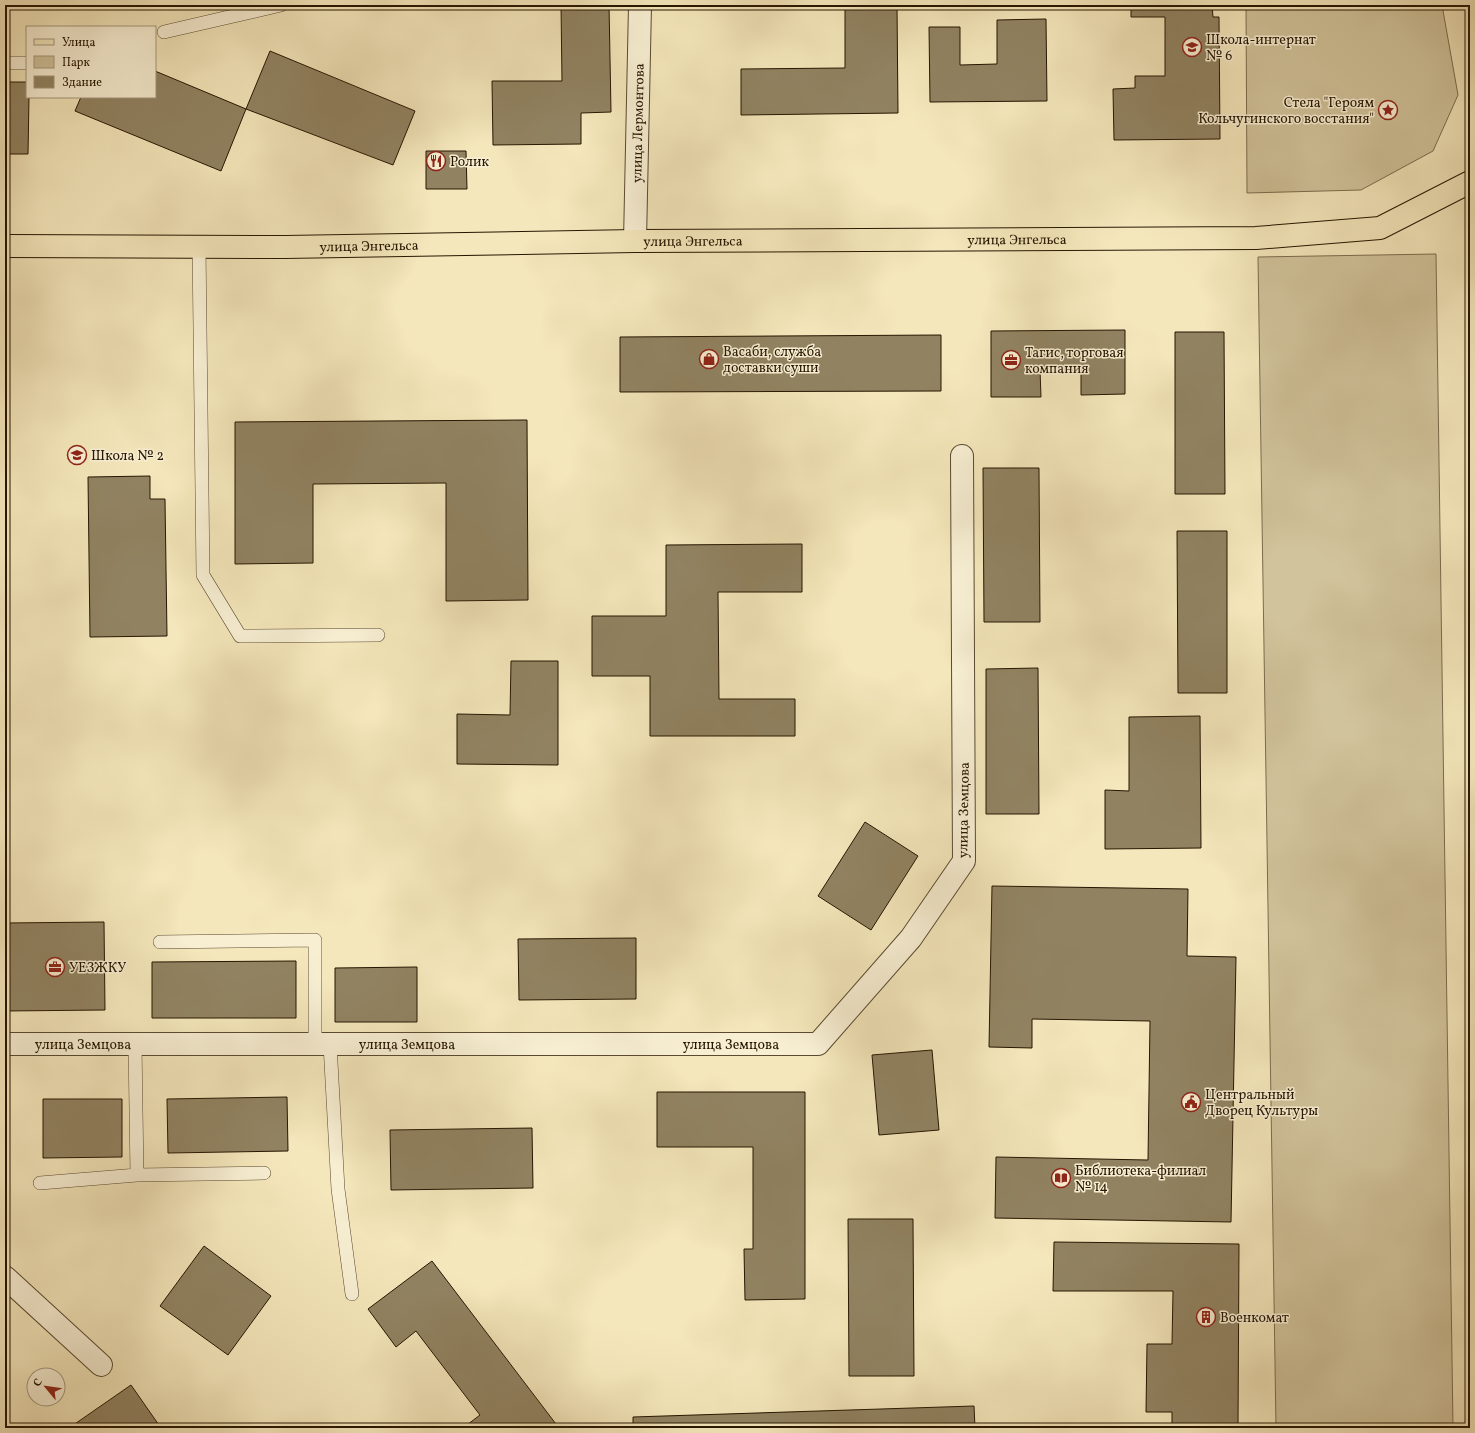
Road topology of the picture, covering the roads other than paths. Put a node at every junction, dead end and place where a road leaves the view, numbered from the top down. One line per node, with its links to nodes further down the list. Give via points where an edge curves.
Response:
1 (281, 5): 3 (lane)
2 (640, 5): 7 (street, улица Лермонтова)
3 (164, 32)
4 (5, 63): 5 (lane)
5 (26, 63)
6 (1470, 182): 7 (main road, улица Энгельса, via 1380,228 1256,238)
7 (635, 241): 9 (main road, улица Энгельса)
8 (5, 246): 9 (main road, улица Энгельса)
9 (199, 246): 11 (lane, via 203,575 240,636)
10 (962, 456): 15 (street, улица Земцова, via 964,861 911,938 818,1044)
11 (378, 635)
12 (160, 942): 15 (lane, via 315,940)
13 (5, 1044): 14 (street, улица Земцова)
14 (135, 1044): 15 (street, улица Земцова); 17 (lane)
15 (322, 1044): 20 (lane)
16 (264, 1173): 17 (lane)
17 (137, 1175): 18 (lane)
18 (40, 1184)
19 (5, 1277): 21 (street)
20 (352, 1294)
21 (101, 1365)

